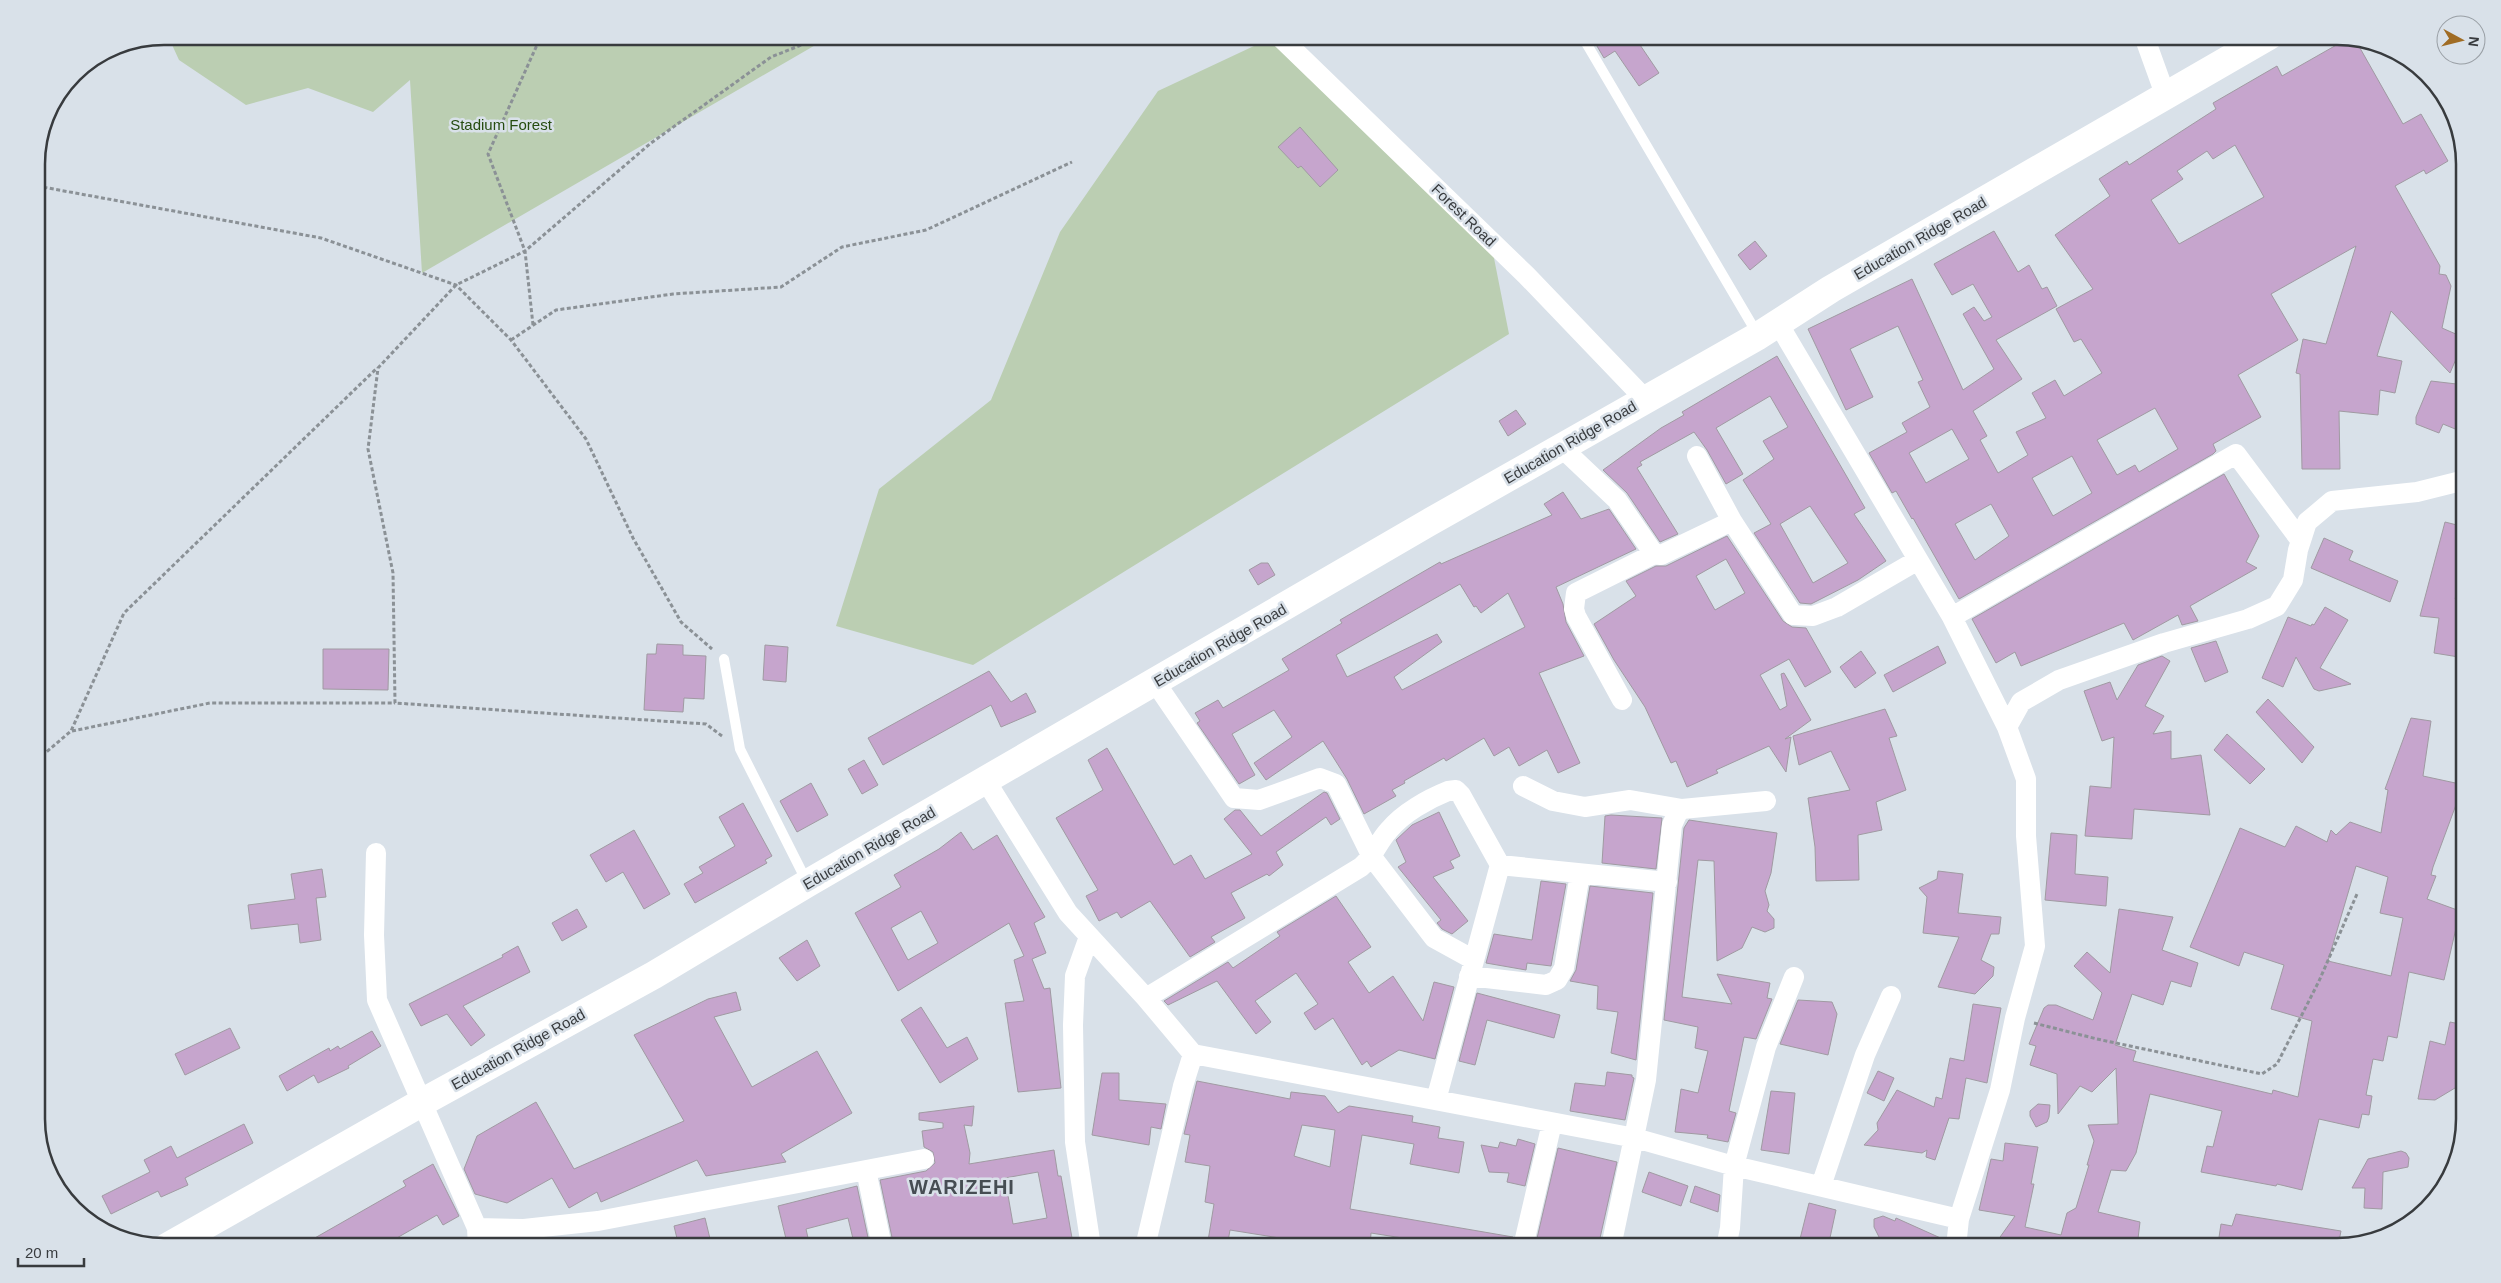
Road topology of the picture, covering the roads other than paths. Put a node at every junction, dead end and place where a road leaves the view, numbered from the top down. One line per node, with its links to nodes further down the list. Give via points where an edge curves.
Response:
1 (1288, 45): 7 (street, Forest Road, via 1526,275)
2 (1588, 45): 6 (lane)
3 (2147, 45): 5 (street)
4 (2254, 45): 5 (street, Education Ridge Road)
5 (2166, 97): 6 (street, Education Ridge Road, via 1839,284)
6 (1768, 330): 7 (street, Education Ridge Road); 14 (street)
7 (1645, 399): 8 (street, Education Ridge Road)
8 (1561, 447): 13 (street, via 1617,500); 17 (street, Education Ridge Road)
9 (1697, 456): 11 (street)
10 (2456, 482): 12 (street, via 2417,492 2332,501 2307,522)
11 (1732, 521): 13 (street, via 1661,555); 14 (street, via 1793,615 1813,616 1837,607)
12 (2301, 542): 15 (street, via 2236,454); 19 (street, via 2293,580 2277,606 2248,619 2164,643 2059,680 2021,702)
13 (1654, 554): 18 (street, via 1576,592 1576,616)
14 (1918, 560): 15 (street)
15 (1952, 617): 19 (street)
16 (724, 659): 29 (lane, via 740,749)
17 (1156, 682): 20 (street, Education Ridge Road); 25 (street, via 1234,798 1260,800 1320,778 1332,781)
18 (1622, 700)
19 (2007, 727): 44 (street, via 2026,779 2026,836 2035,946 2000,1090)
20 (986, 781): 29 (street, Education Ridge Road); 30 (street, via 1060,901)
21 (1523, 786): 23 (street, via 1553,801 1585,807 1630,800)
22 (1766, 801): 23 (street)
23 (1682, 809): 28 (street, via 1672,825)
24 (376, 853): 37 (street, via 374,936 377,1000)
25 (1372, 857): 26 (street, via 1399,818 1442,794 1456,790); 31 (street, via 1434,938); 34 (street)
26 (1500, 866): 27 (street); 31 (street)
27 (1580, 874): 28 (street); 31 (street, via 1564,968 1558,980 1546,985)
28 (1667, 882): 39 (street, via 1646,1080)
29 (808, 883): 37 (street, Education Ridge Road, via 626,991)
30 (1089, 937): 34 (street); 48 (street, via 1075,976 1073,1025 1075,1142)
31 (1471, 968): 36 (street)
32 (1794, 978): 41 (street, via 1766,1047)
33 (1891, 996): 43 (street, via 1865,1056)
34 (1146, 998): 35 (street)
35 (1193, 1054): 36 (street); 49 (street, via 1178,1104)
36 (1436, 1100): 38 (street)
37 (421, 1102): 45 (street); 46 (street, Education Ridge Road)
38 (1552, 1123): 39 (street); 50 (street)
39 (1634, 1138): 41 (street); 51 (street)
40 (924, 1159): 42 (street)
41 (1734, 1166): 43 (street); 52 (street)
42 (866, 1170): 45 (street, via 598,1221); 47 (street)
43 (1821, 1186): 44 (street)
44 (1959, 1219): 53 (street)
45 (478, 1237)
46 (183, 1238)
47 (880, 1238)
48 (1090, 1238)
49 (1148, 1238)
50 (1525, 1238)
51 (1613, 1238)
52 (1728, 1238)
53 (1957, 1238)

